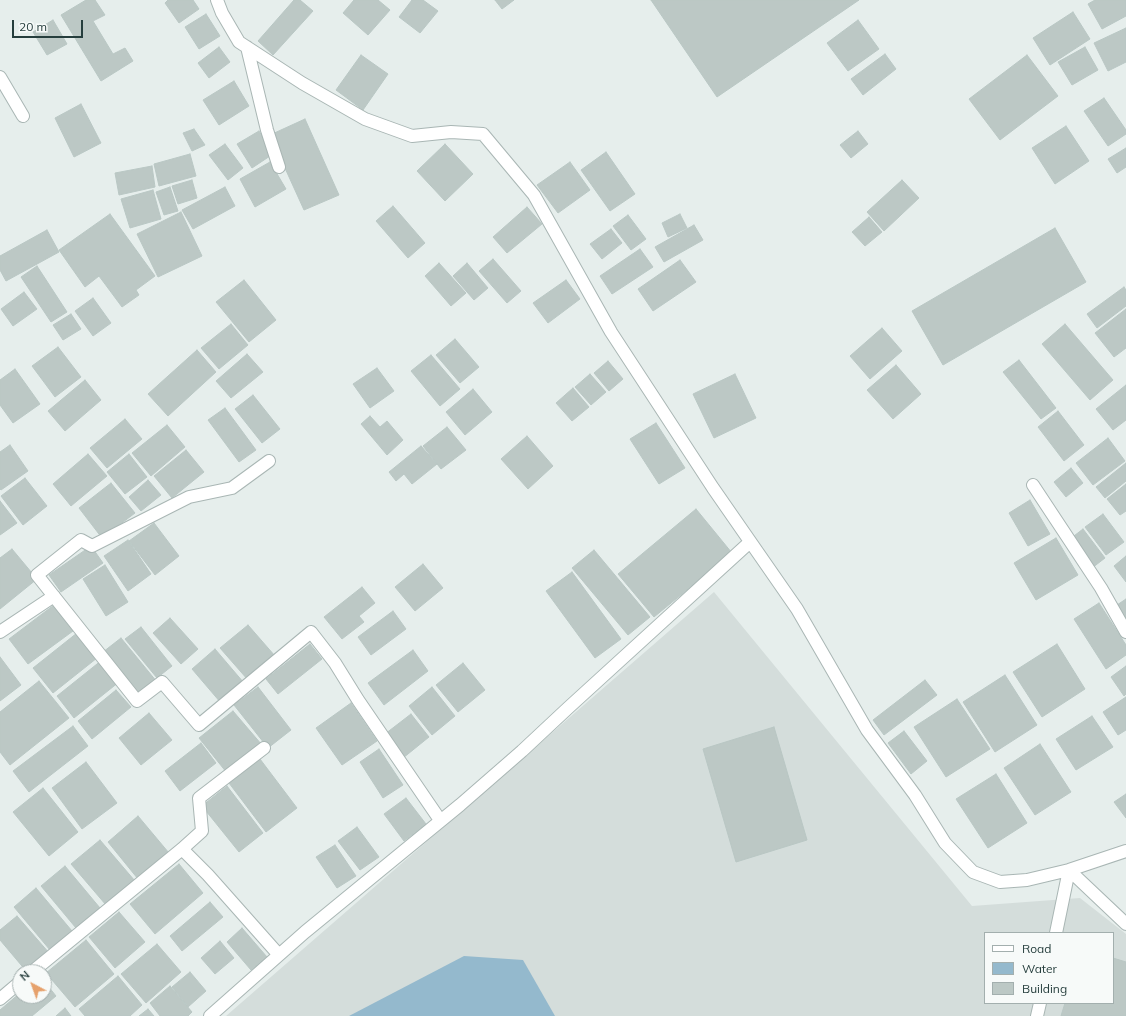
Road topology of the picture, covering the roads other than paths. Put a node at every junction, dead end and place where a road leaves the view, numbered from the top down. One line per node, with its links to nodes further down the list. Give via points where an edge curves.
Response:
1 (216, 0): 2 (street, via 239,42)
2 (247, 47): 5 (street); 8 (street, via 302,83 365,119 412,136 451,132 483,134 534,195 611,332)
3 (0, 77): 4 (street)
4 (23, 116)
5 (279, 167)
6 (269, 461): 9 (street, via 232,488 189,497 92,546 81,540 37,575)
7 (1033, 485): 11 (street, via 1101,588)
8 (750, 542): 13 (street, via 522,752); 16 (street, via 797,609 866,730 915,795 945,843 959,858 973,872 1000,882 1027,880)
9 (54, 596): 10 (street); 13 (street, via 137,701 162,682 199,725 311,632 335,663)
10 (0, 632)
11 (1126, 632)
12 (264, 748): 14 (street, via 200,798 202,830)
13 (440, 820): 19 (street)
14 (182, 849): 19 (street); 20 (street)
15 (1126, 851): 16 (street)
16 (1069, 870): 17 (street); 18 (street)
17 (1126, 924)
18 (1056, 932)
19 (279, 955): 24 (street)
20 (42, 964)
21 (12, 989): 22 (street)
22 (0, 1000)
23 (1040, 1004): 25 (street)
24 (210, 1016)
25 (1037, 1016)

